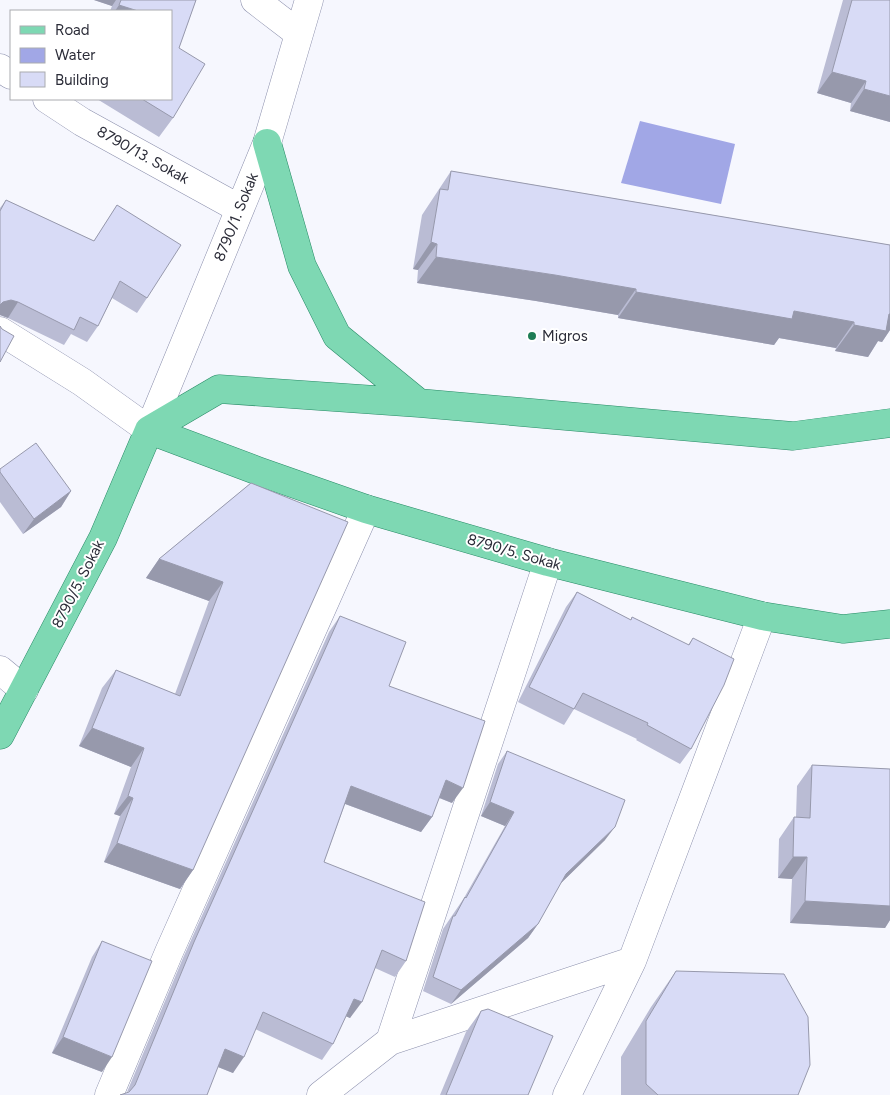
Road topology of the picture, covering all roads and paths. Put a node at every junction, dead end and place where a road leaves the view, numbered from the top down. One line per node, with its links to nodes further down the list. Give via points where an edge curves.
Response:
1 (255, 0): 3 (street)
2 (308, 0): 3 (street, 8790/1. Sokak)
3 (298, 33): 5 (street, 8790/1. Sokak)
4 (49, 100): 6 (street, 8790/13. Sokak, via 82,122)
5 (267, 143): 6 (street, 8790/1. Sokak); 8 (main road, via 302,266 337,336)
6 (240, 209): 10 (street, 8790/1. Sokak)
7 (0, 331): 10 (street, via 82,382)
8 (419, 403): 9 (main road, via 793,436); 10 (main road, via 219,389)
9 (890, 423)
10 (149, 430): 11 (main road, 8790/5. Sokak); 16 (main road, 8790/5. Sokak, via 103,538)
11 (366, 510): 12 (main road, 8790/5. Sokak); 20 (street, via 168,952)
12 (548, 562): 13 (main road, 8790/5. Sokak); 19 (street)
13 (762, 616): 14 (main road, 8790/5. Sokak, via 843,629); 18 (street)
14 (890, 624)
15 (0, 670): 16 (street)
16 (24, 690): 17 (main road, 8790/5. Sokak)
17 (0, 735)
18 (632, 961): 19 (street); 22 (street)
19 (390, 1042): 21 (street)
20 (109, 1095)
21 (321, 1095)
22 (567, 1095)

